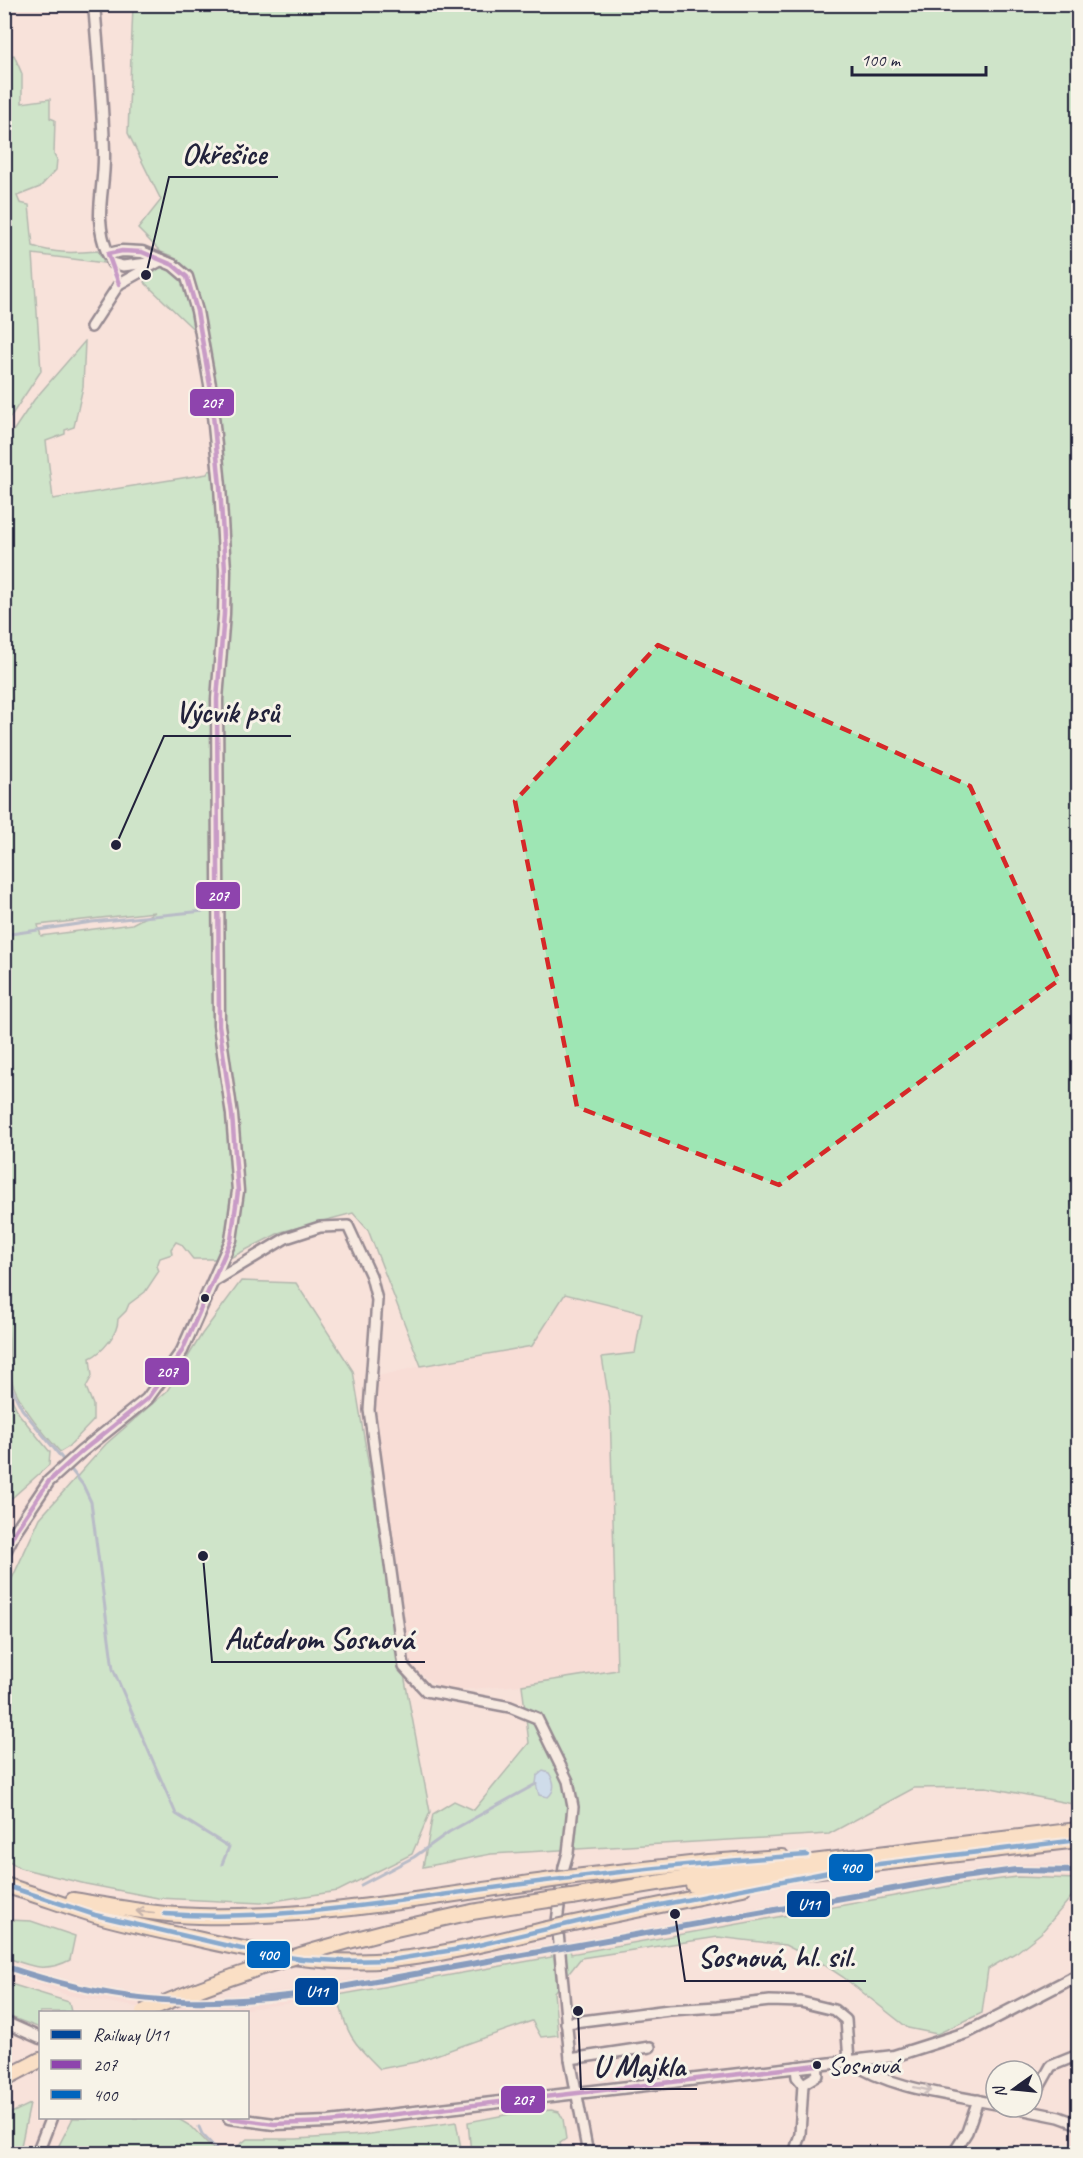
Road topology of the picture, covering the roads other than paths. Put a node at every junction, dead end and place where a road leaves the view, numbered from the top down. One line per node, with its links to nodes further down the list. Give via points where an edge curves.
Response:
1 (94, 4): 2 (street, via 105,158 100,228)
2 (110, 259): 3 (street, via 122,251 142,252); 4 (street)
3 (162, 260): 4 (street); 6 (street, via 187,277 204,346 225,570 217,699 219,1025 238,1191 231,1240)
4 (119, 284): 5 (street)
5 (91, 327)
6 (213, 1282): 7 (street, via 182,1351 147,1399 49,1481); 18 (street, via 286,1238 320,1227 348,1226 358,1246 376,1300 369,1410 404,1667 426,1691 510,1707 537,1718 568,1781 573,1807 557,1922)
7 (4, 1554)
8 (1078, 1830): 10 (main road)
9 (1078, 1840): 11 (main road)
10 (915, 1850): 13 (main road, one-way to 13, bridge, via 708,1862 355,1908 246,1916 130,1910); 14 (main road, via 712,1874)
11 (854, 1867): 13 (main road, bridge, via 466,1948 391,1960 302,1959 259,1953 95,1915); 14 (main road)
12 (4, 1885): 13 (main road)
13 (38, 1895)
14 (572, 1897): 16 (main road, bridge, via 472,1912 333,1945)
15 (1078, 1975): 24 (street, via 966,2033 894,2056)
16 (147, 2011)
17 (4, 2022): 19 (street)
18 (566, 2023): 22 (street); 24 (street, via 669,2010 801,2002 834,2010 846,2020)
19 (39, 2038)
20 (650, 2047): 22 (street)
21 (1078, 2055): 28 (street, via 1051,2066)
22 (570, 2058): 30 (street)
23 (39, 2061): 27 (main road)
24 (849, 2061): 25 (street); 31 (street, one-way to 31, via 867,2073)
25 (817, 2065): 26 (street); 29 (street, via 818,2075)
26 (796, 2067): 29 (street); 30 (street)
27 (9, 2077)
28 (1044, 2079)
29 (803, 2084): 39 (street, via 800,2134)
30 (576, 2092): 34 (street, via 311,2124); 38 (street)
31 (978, 2100): 32 (street); 40 (street, via 967,2132)
32 (984, 2101)
33 (1044, 2114): 36 (street)
34 (236, 2119)
35 (50, 2123): 37 (street)
36 (1078, 2124)
37 (37, 2154)
38 (588, 2154)
39 (794, 2154)
40 (953, 2154)

